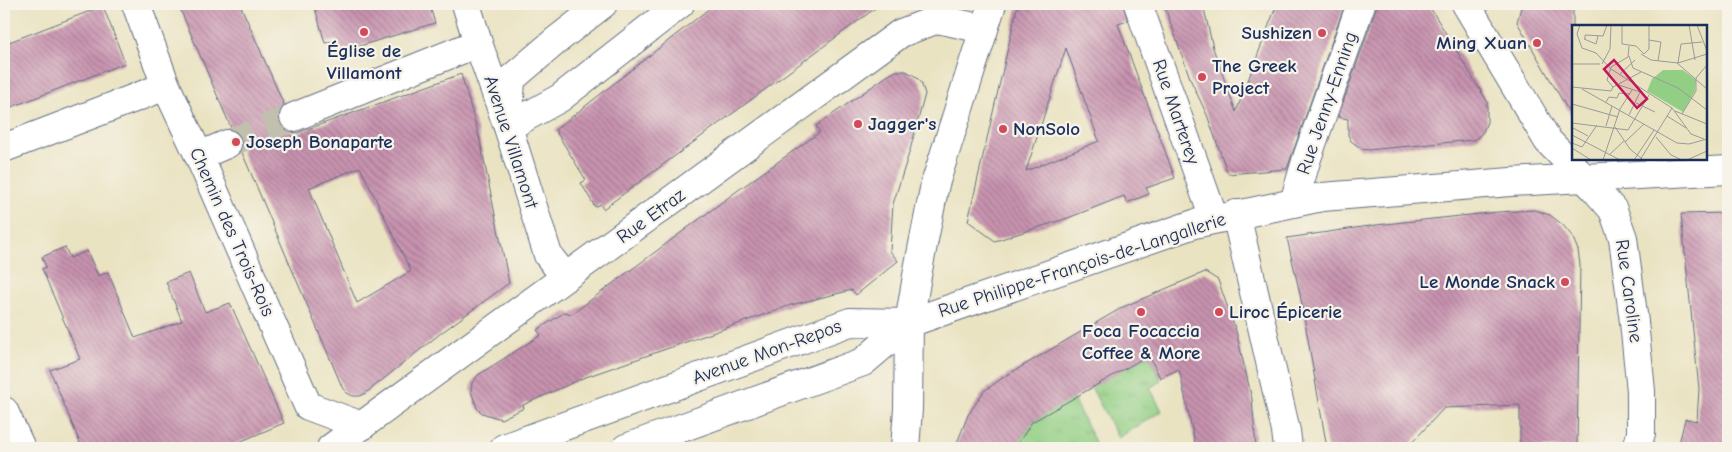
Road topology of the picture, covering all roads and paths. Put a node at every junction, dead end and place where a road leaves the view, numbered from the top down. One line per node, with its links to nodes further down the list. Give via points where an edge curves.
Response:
1 (136, 4): 11 (street, Chemin des Trois-Rois)
2 (466, 4): 10 (street, Avenue Villamont)
3 (603, 4): 13 (street, via 511,79)
4 (680, 4): 13 (street, via 560,98)
5 (992, 4): 9 (street)
6 (1138, 4): 20 (street, Rue Marterey)
7 (1361, 4): 19 (street, Rue Jenny-Enning)
8 (1466, 4): 18 (street, Rue Caroline, via 1548,141)
9 (983, 29): 21 (street, Rue Etraz, via 938,19 900,33); 22 (street, via 935,184)
10 (478, 43): 12 (street); 13 (street, Avenue Villamont)
11 (166, 86): 15 (street); 16 (street, Chemin des Trois-Rois)
12 (294, 116)
13 (508, 127): 21 (street, Avenue Villamont, via 548,255)
14 (227, 144): 16 (street)
15 (4, 148)
16 (200, 156): 24 (street, Chemin des Trois-Rois, via 308,406)
17 (1728, 170): 18 (street, Rue Philippe-François-de-Langallerie)
18 (1584, 178): 19 (street, Rue Philippe-François-de-Langallerie, via 1322,197); 31 (street, Rue Caroline, via 1613,210 1623,238 1641,391)
19 (1294, 202): 20 (street, Rue Philippe-François-de-Langallerie)
20 (1225, 217): 22 (street, Rue Philippe-François-de-Langallerie, via 1194,224); 30 (street, Rue Marterey, via 1284,422)
21 (565, 276): 24 (street, Rue Etraz)
22 (909, 323): 27 (street, Avenue Mon-Repos, via 850,322); 28 (street, via 863,362); 29 (street)
23 (4, 412): 25 (street)
24 (362, 426): 26 (street, Rue Etraz)
25 (21, 448)
26 (331, 448)
27 (504, 448)
28 (626, 448)
29 (905, 448)
30 (1288, 448)
31 (1638, 448)

